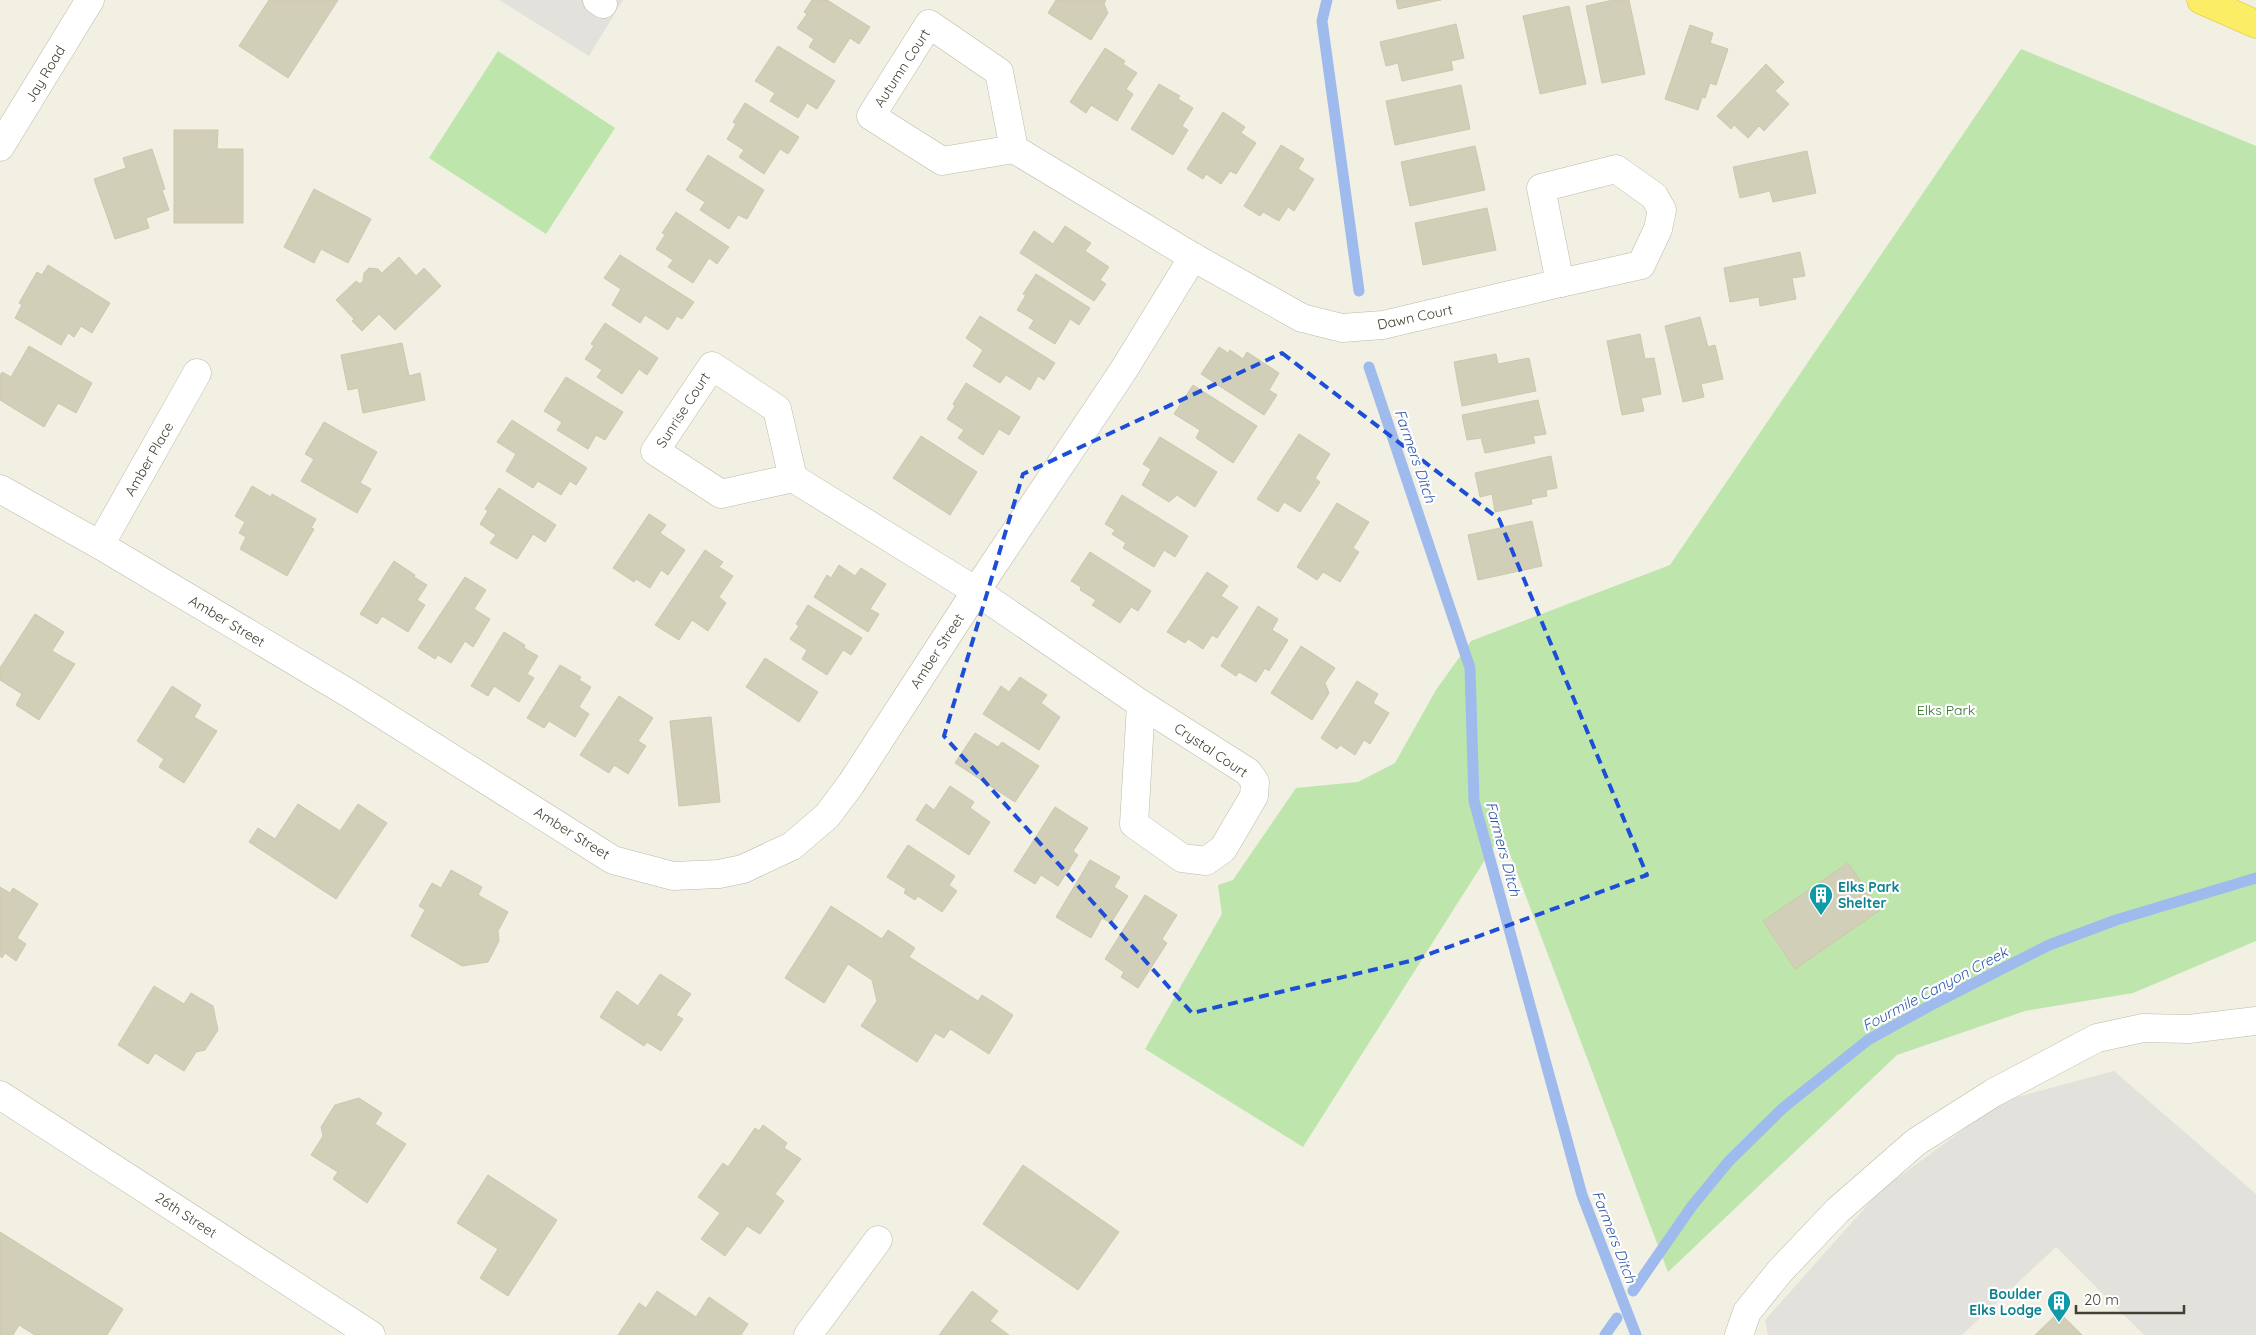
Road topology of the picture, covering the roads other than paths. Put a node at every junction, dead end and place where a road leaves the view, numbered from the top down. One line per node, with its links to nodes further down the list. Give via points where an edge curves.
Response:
1 (90, 0): 4 (street, Jay Road)
2 (2201, 0): 3 (highway)
3 (2256, 24)
4 (0, 147)
5 (1014, 149): 5 (street, Autumn Court, via 999,72 929,24 871,116 942,160); 6 (street)
6 (1193, 257): 7 (street, Dawn Court, via 1302,318 1342,328 1383,325); 12 (street, Amber Street, via 1107,394)
7 (1560, 283): 7 (street, Dawn Court, via 1641,265 1658,229 1662,210 1654,196 1616,168 1541,188)
8 (197, 373): 11 (street, Amber Place)
9 (793, 478): 9 (street, Sunrise Court, via 778,409 712,366 655,451 721,494); 12 (street)
10 (0, 489): 11 (street, Amber Street)
11 (100, 546): 12 (street, Amber Street, via 350,694 613,860 673,876 719,874 743,868 792,846 828,816)
12 (976, 591): 13 (street, Crystal Court)
13 (1141, 704): 13 (street, Crystal Court, via 1134,824 1182,858 1206,861 1224,849 1254,796 1255,782 1248,772)
14 (2256, 1021): 19 (street, via 2189,1029 2143,1028 2097,1038 1993,1093 1916,1142 1838,1210 1780,1271 1747,1312)
15 (0, 1095): 17 (street, 26th Street)
16 (878, 1240): 18 (street)
17 (371, 1335)
18 (808, 1335)
19 (1739, 1335)

